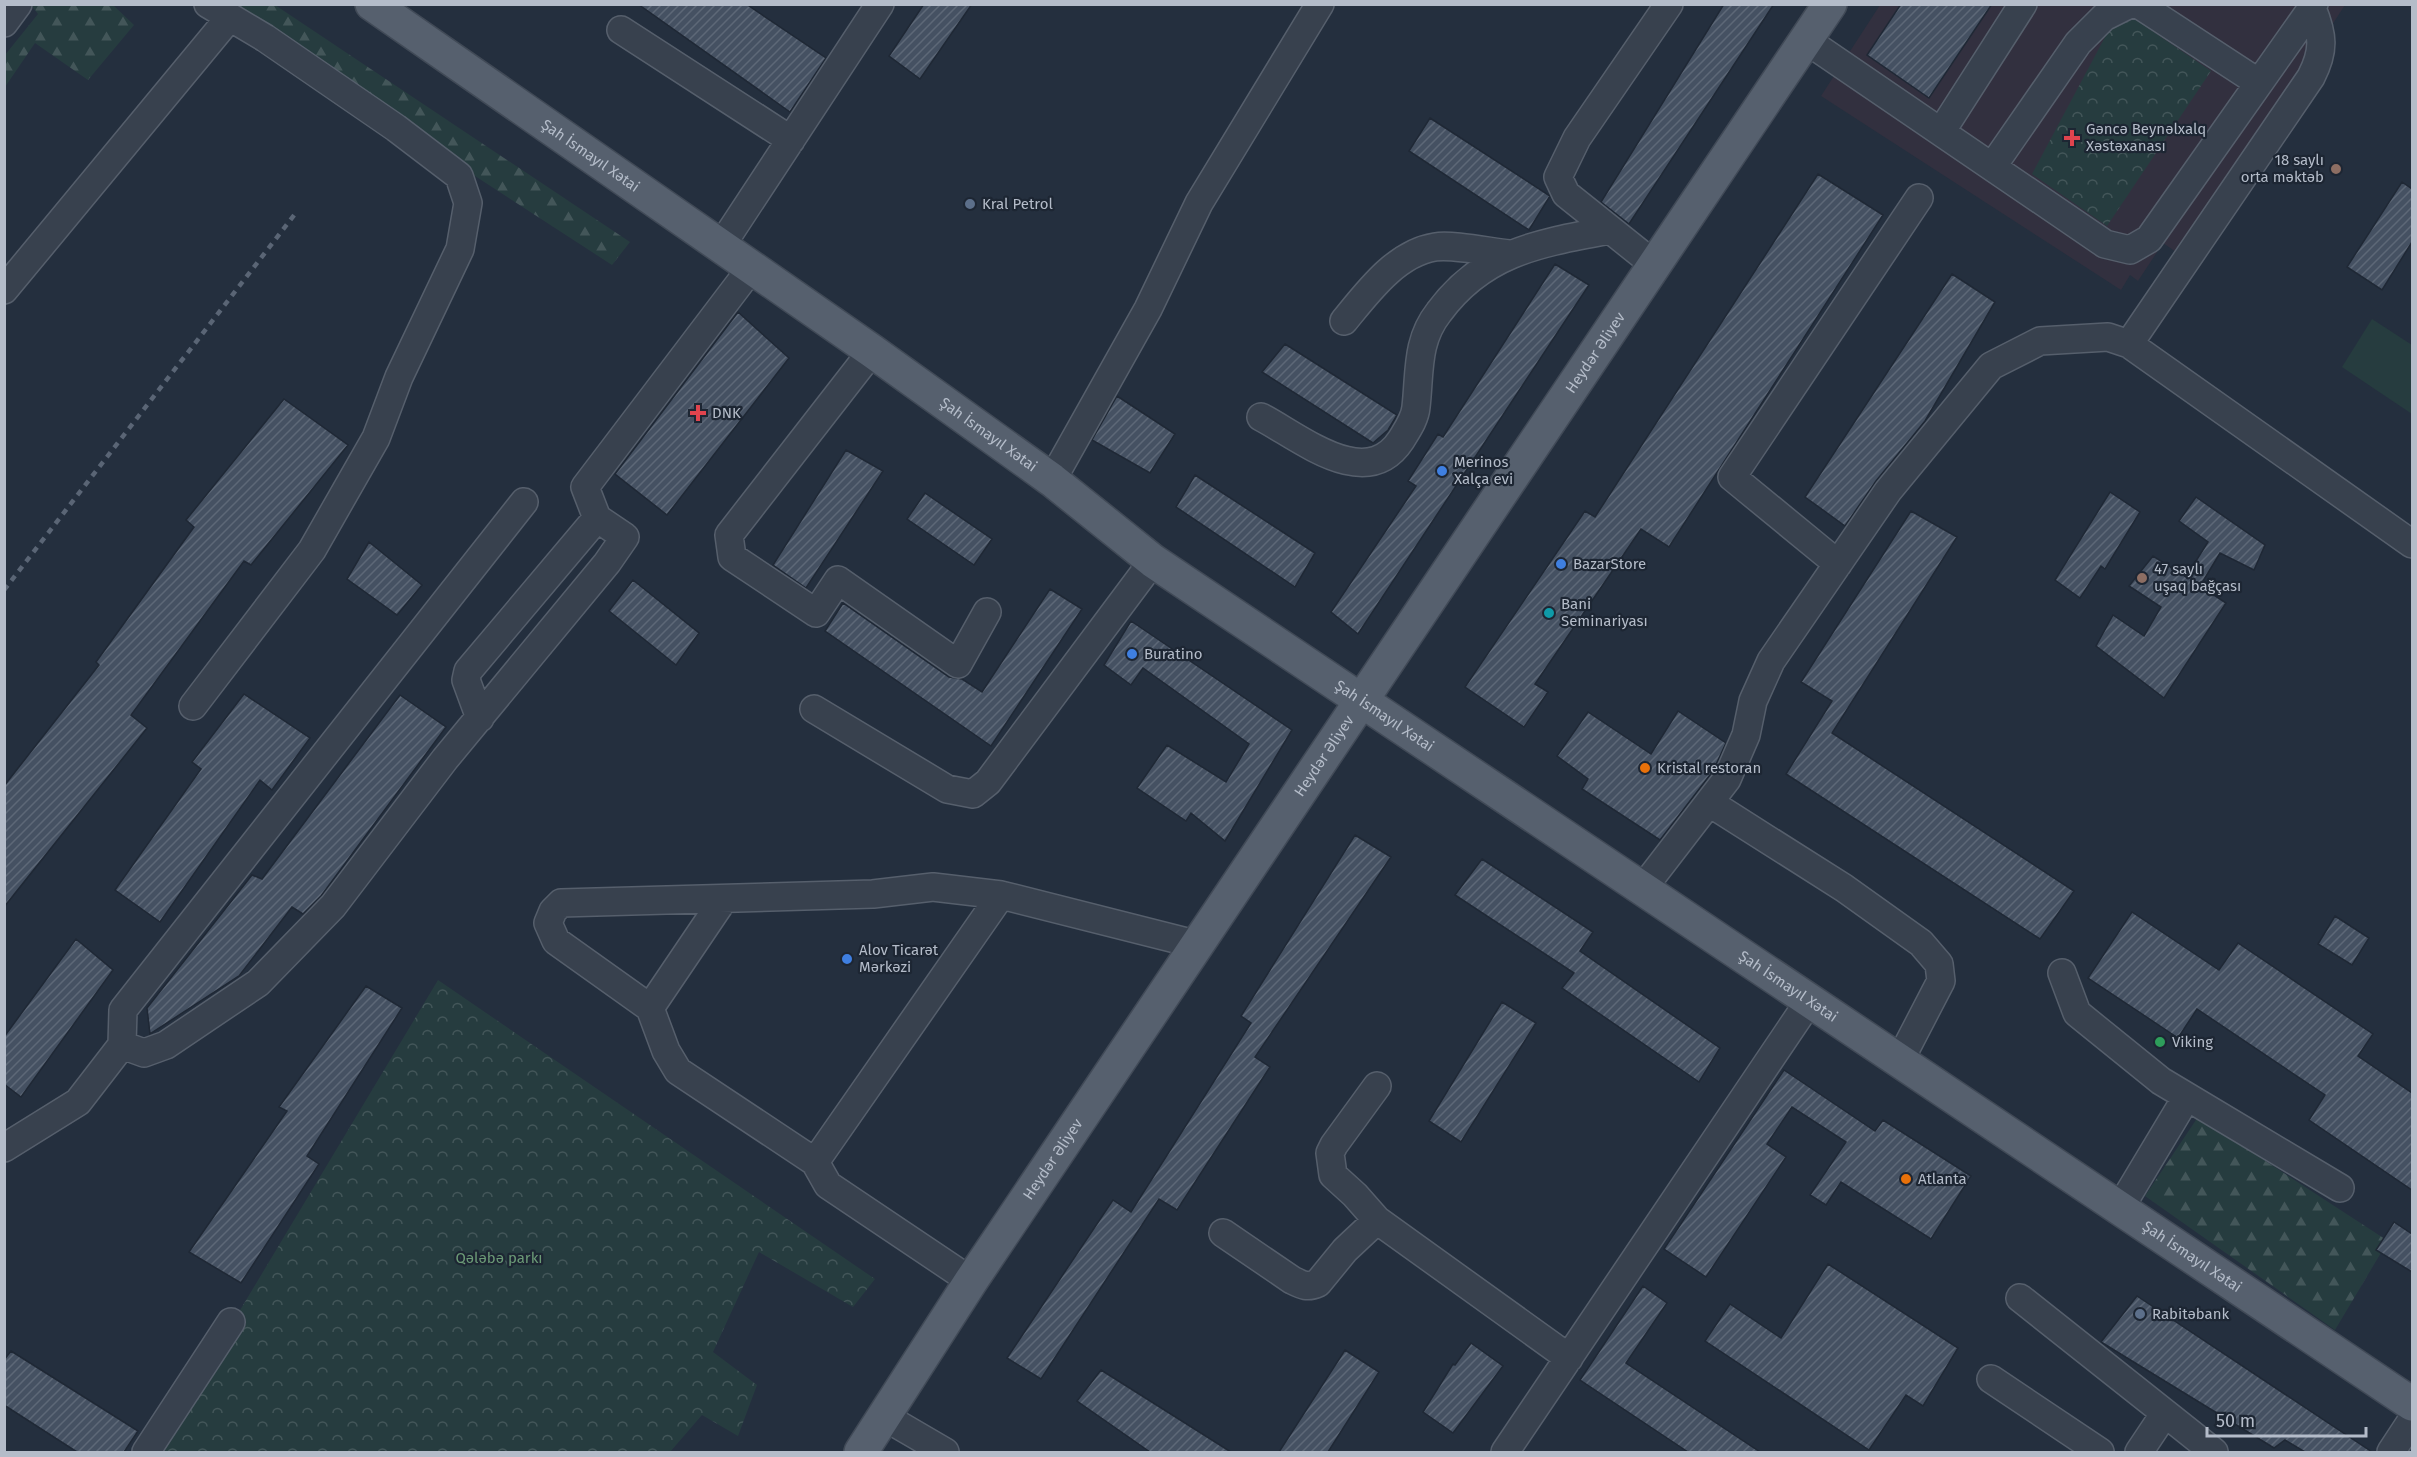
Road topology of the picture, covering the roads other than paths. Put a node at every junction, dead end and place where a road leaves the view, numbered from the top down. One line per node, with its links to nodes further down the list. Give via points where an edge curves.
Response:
1 (18, 4): 12 (street)
2 (372, 4): 21 (main road, Şah İsmayıl Xətai)
3 (880, 4): 17 (street)
4 (1320, 4): 30 (street, via 1199,203 1148,309)
5 (1669, 4): 20 (street, via 1577,138 1558,177 1566,194)
6 (1830, 4): 14 (main road, Heydər Əliyev)
7 (2023, 4): 16 (street)
8 (2130, 4): 18 (street, via 2104,17 2078,43)
9 (2138, 4): 15 (street)
10 (2313, 6): 15 (street); 27 (street, via 2322,32 2320,60 2311,77)
11 (219, 11): 25 (street); 38 (street, via 396,128 459,176 468,203 460,249 399,377 376,438 312,550)
12 (4, 23)
13 (621, 30): 17 (street)
14 (1806, 40): 16 (street); 23 (main road, Heydər Əliyev)
15 (2259, 83): 18 (street, via 2149,239 2130,250 2105,244)
16 (1941, 132): 18 (street)
17 (791, 140): 21 (street)
18 (1992, 167)
19 (1919, 198): 35 (street, via 1731,477)
20 (1610, 230): 22 (street); 23 (street)
21 (721, 246): 24 (main road, Şah İsmayıl Xətai)
22 (1509, 254): 26 (street, via 1436,247 1409,257 1375,283); 29 (street, via 1489,264 1465,284 1439,311 1425,333 1419,354 1416,410 1410,426 1385,458 1359,464 1342,460)
23 (1656, 266): 37 (main road, Heydər Əliyev)
24 (752, 267): 28 (main road, Şah İsmayıl Xətai); 32 (street, via 585,487)
25 (4, 290)
26 (1344, 321)
27 (2130, 345): 33 (street); 35 (street, via 2108,337 2040,341 1991,366 1888,491)
28 (872, 351): 30 (main road, Şah İsmayıl Xətai); 36 (street, via 729,535 732,557 816,613 838,580 958,664)
29 (1261, 417)
30 (1052, 480): 34 (main road, Şah İsmayıl Xətai)
31 (524, 502): 49 (street, via 123,1010)
32 (597, 518): 40 (street, via 468,671 466,680); 40 (street, via 625,537)
33 (2412, 544)
34 (1153, 561): 37 (main road, Şah İsmayıl Xətai); 39 (street, via 988,782 973,794 947,789)
35 (1838, 564): 41 (street, via 1771,661 1753,701 1746,735 1727,779)
36 (987, 612)
37 (1364, 701): 42 (main road, Şah İsmayıl Xətai); 45 (main road, Heydər Əliyev)
38 (193, 706)
39 (814, 709)
40 (480, 718): 49 (street, via 333,906 258,983 166,1045 144,1053)
41 (1710, 803): 42 (street); 50 (street, via 1844,888 1921,944 1939,964 1941,981)
42 (1643, 888): 47 (main road, Şah İsmayıl Xətai)
43 (1001, 895): 44 (street, via 933,887 873,894); 45 (street); 54 (street)
44 (723, 900): 48 (street); 48 (street, via 561,903 553,911 548,923 556,940)
45 (1199, 945): 59 (main road, Heydər Əliyev)
46 (2062, 973): 52 (street, via 2077,1013)
47 (1810, 1000): 50 (main road, Şah İsmayıl Xətai); 62 (street)
48 (650, 1008): 54 (street, via 678,1071)
49 (122, 1045): 53 (street, via 78,1102)
50 (1900, 1060): 56 (main road, Şah İsmayıl Xətai)
51 (1377, 1086): 57 (street, via 1334,1145 1330,1161 1333,1175)
52 (2186, 1098): 55 (street); 56 (street)
53 (4, 1148)
54 (815, 1162): 59 (street, via 828,1185)
55 (2340, 1188)
56 (2120, 1208): 64 (main road, Şah İsmayıl Xətai)
57 (1377, 1220): 58 (street, via 1345,1250 1318,1284 1311,1286 1292,1280); 62 (street)
58 (1223, 1233)
59 (971, 1281): 66 (main road, Heydər Əliyev)
60 (2020, 1298): 65 (street)
61 (231, 1322): 68 (street)
62 (1569, 1358): 71 (street)
63 (1991, 1379): 72 (street)
64 (2412, 1404)
65 (2165, 1413): 73 (street); 74 (street)
66 (885, 1417): 69 (main road, Heydər Əliyev); 70 (street)
67 (2412, 1420): 75 (street)
68 (146, 1452)
69 (861, 1452)
70 (945, 1452)
71 (1506, 1452)
72 (2100, 1452)
73 (2139, 1452)
74 (2214, 1452)
75 (2391, 1452)

